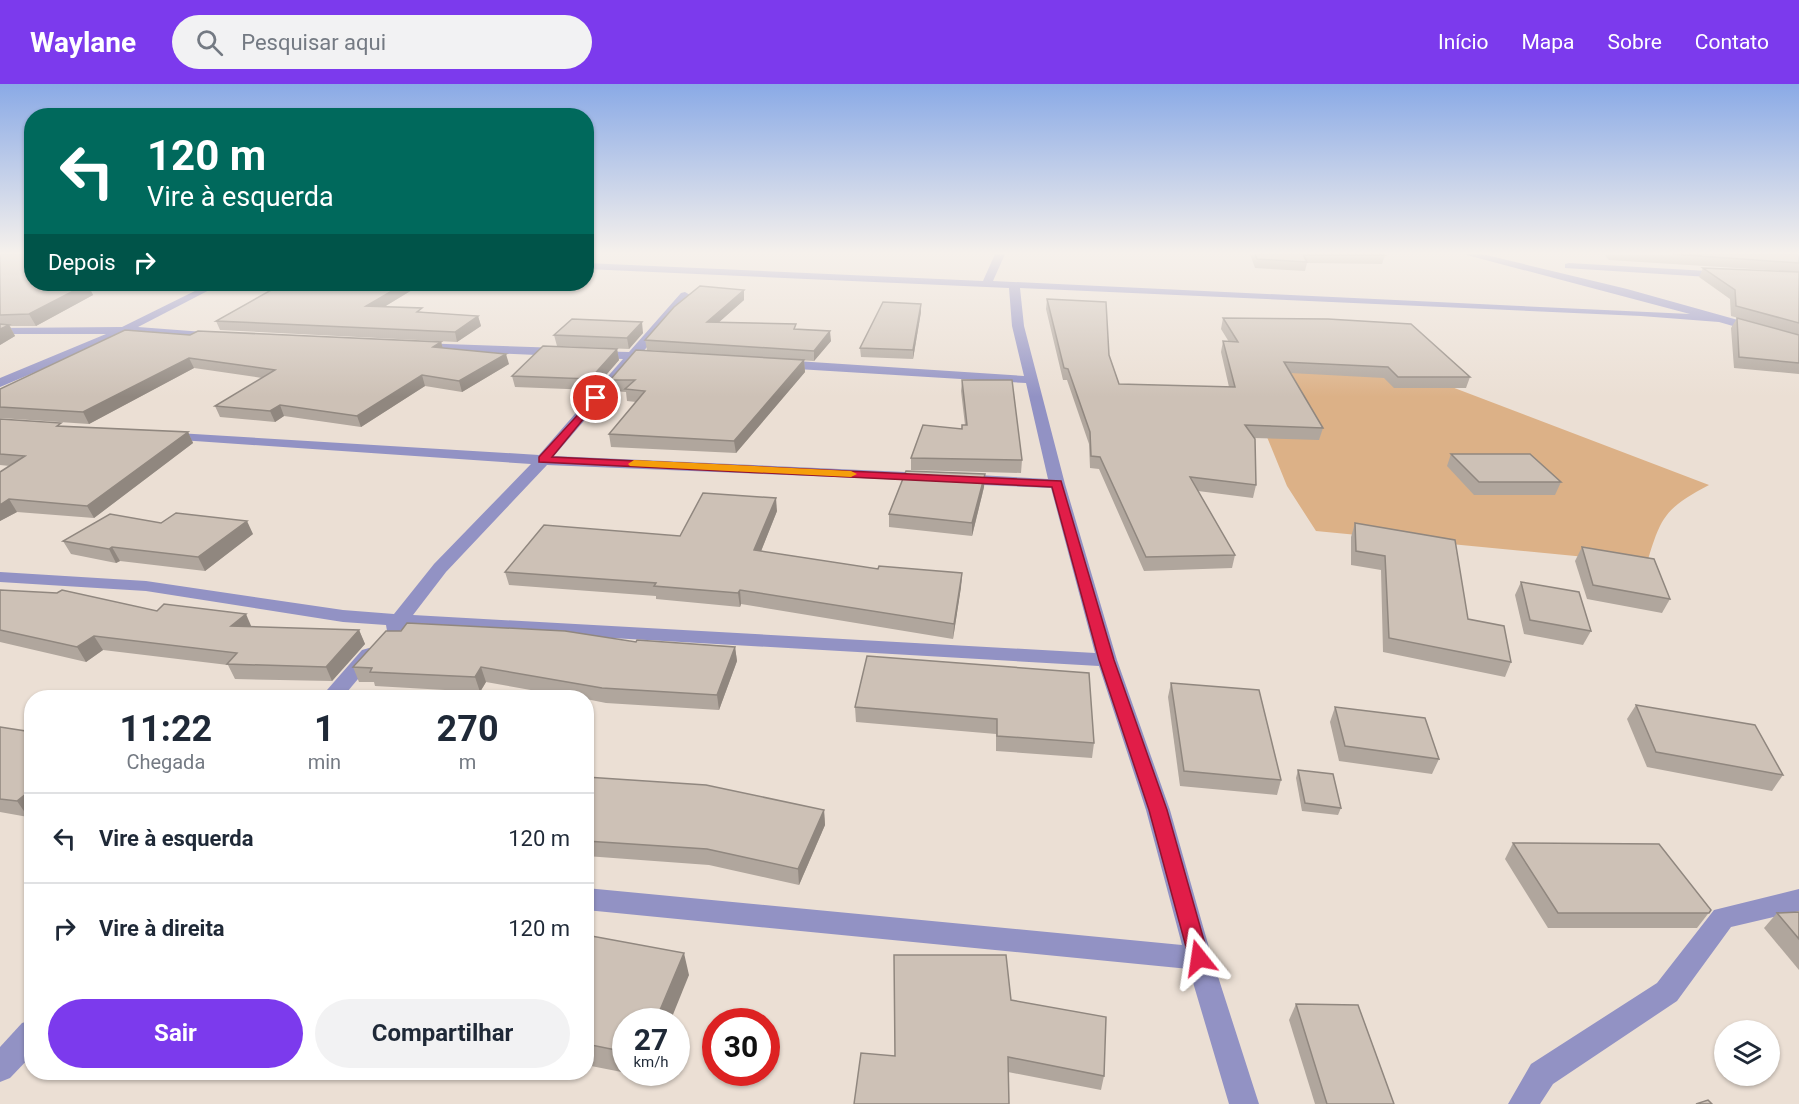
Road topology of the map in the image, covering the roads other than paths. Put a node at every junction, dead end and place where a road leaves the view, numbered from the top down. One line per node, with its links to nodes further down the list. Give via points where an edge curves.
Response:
1 (181, 302): 7 (street)
2 (679, 302): 12 (street)
3 (1016, 302): 15 (street)
4 (1386, 302): 6 (street)
5 (1654, 302): 6 (street)
6 (1716, 319): 10 (street)
7 (124, 330): 8 (street); 9 (street); 16 (street)
8 (0, 331)
9 (236, 337)
10 (1799, 341)
11 (401, 346): 12 (street)
12 (632, 355): 13 (street); 18 (street)
13 (667, 357)
14 (773, 364): 15 (street)
15 (1033, 380): 19 (street)
16 (0, 383)
17 (146, 434): 18 (street)
18 (543, 460): 19 (street); 21 (street, via 440,568)
19 (1057, 484): 22 (street)
20 (0, 577): 21 (street, via 146,586 343,616)
21 (400, 620): 22 (street); 23 (street)
22 (1107, 660): 26 (street, via 1158,810)
23 (337, 690)
24 (594, 900): 26 (street)
25 (1799, 900): 30 (street, via 1723,918 1667,992 1542,1074)
26 (1199, 958): 29 (street)
27 (24, 1042): 28 (street)
28 (0, 1068)
29 (1244, 1104)
30 (1523, 1104)

